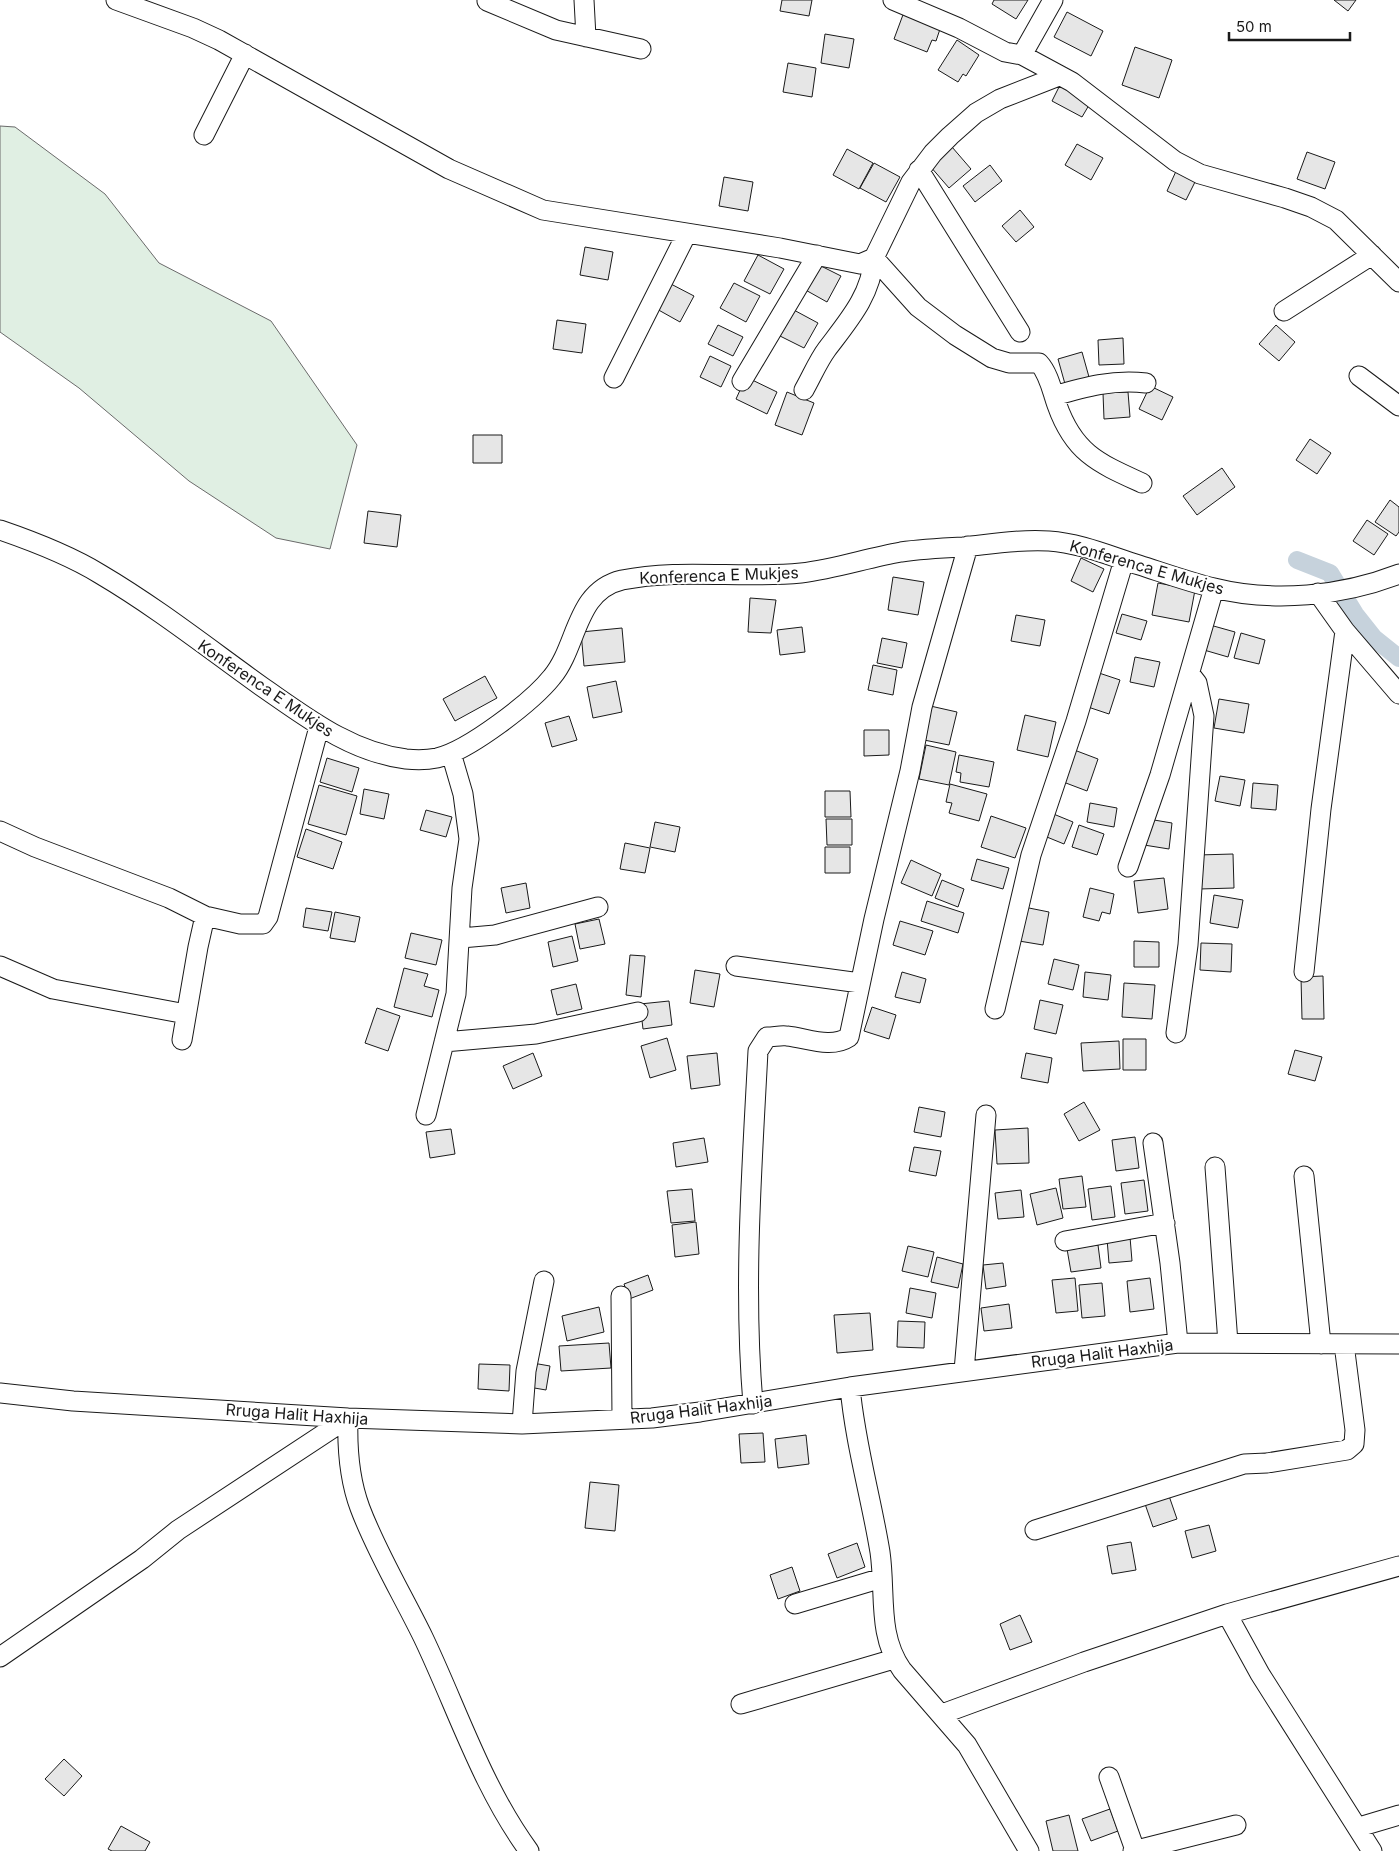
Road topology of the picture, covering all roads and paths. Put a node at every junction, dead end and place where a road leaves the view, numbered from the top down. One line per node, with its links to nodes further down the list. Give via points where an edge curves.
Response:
1 (116, 0): 8 (street, via 193,28)
2 (584, 0): 6 (street)
3 (893, 0): 9 (street, via 1005,52)
4 (1053, 0): 9 (street)
5 (487, 1): 6 (street, via 556,30)
6 (586, 37): 7 (street)
7 (642, 49)
8 (245, 54): 11 (street); 13 (street, via 449,169 525,204)
9 (1022, 55): 10 (street)
10 (1059, 76): 12 (street, via 1000,99 976,113 944,141); 15 (street, via 1072,82 1175,161 1200,174 1311,207 1336,220)
11 (204, 135)
12 (919, 170): 16 (street); 19 (street)
13 (686, 235): 14 (street); 21 (street)
14 (816, 255): 16 (street, via 860,264); 22 (street)
15 (1372, 255): 17 (street); 18 (street)
16 (874, 258): 24 (street, via 872,276 855,312 826,350); 25 (street, via 918,307 955,335 992,358 1009,363 1039,363)
17 (1399, 282)
18 (1284, 311)
19 (1020, 332)
20 (1359, 376): 26 (street)
21 (614, 378)
22 (742, 381)
23 (1146, 382): 25 (street, via 1105,382)
24 (804, 390)
25 (1054, 396): 27 (street, via 1072,437 1083,451 1108,468)
26 (1399, 406)
27 (1142, 483)
28 (0, 530): 37 (street, Konferenca E Mukjes, via 50,549 101,574)
29 (968, 546): 30 (street, Konferenca E Mukjes, via 1053,541); 38 (street, Konferenca E Mukjes, via 905,552 799,573 670,574 607,584 587,604 563,660 552,677 509,715); 47 (street, via 926,692)
30 (1124, 560): 32 (street, Konferenca E Mukjes); 48 (street, via 1076,721 1031,855)
31 (1399, 574): 33 (street, Konferenca E Mukjes, via 1360,587)
32 (1214, 588): 33 (street, Konferenca E Mukjes, via 1254,594); 35 (street)
33 (1326, 593): 34 (street)
34 (1345, 631): 36 (street); 46 (street, via 1321,809)
35 (1190, 674): 40 (street); 51 (street, via 1197,683 1204,716 1188,944)
36 (1399, 694)
37 (319, 727): 38 (street, Konferenca E Mukjes, via 352,743 398,758 424,759); 42 (street, via 268,917 263,924 253,926)
38 (451, 753): 43 (street, via 463,794 469,839 462,888)
39 (0, 831): 42 (street, via 169,898)
40 (1128, 867)
41 (598, 907): 43 (street, via 495,935)
42 (205, 916): 50 (street)
43 (461, 938): 53 (street, via 456,994)
44 (0, 966): 50 (street, via 53,989)
45 (736, 966): 47 (street)
46 (1304, 972)
47 (860, 983): 71 (street, via 849,1037 832,1043 785,1035 767,1037 758,1051 748,1306)
48 (995, 1009)
49 (638, 1012): 53 (street, via 536,1034)
50 (186, 1014): 52 (street)
51 (1176, 1033)
52 (182, 1040)
53 (444, 1042): 55 (street)
54 (986, 1115): 68 (street)
55 (426, 1116)
56 (1153, 1143): 59 (street)
57 (1215, 1167): 64 (street)
58 (1304, 1176): 65 (street)
59 (1165, 1223): 60 (street); 63 (street)
60 (1065, 1241)
61 (544, 1281): 74 (street, via 526,1371)
62 (621, 1296): 73 (street)
63 (1178, 1343): 64 (street, Rruga Halit Haxhija); 68 (street, Rruga Halit Haxhija)
64 (1228, 1343): 65 (street, Rruga Halit Haxhija)
65 (1321, 1344): 66 (street, Rruga Halit Haxhija)
66 (1344, 1344): 67 (street, Rruga Halit Haxhija); 75 (street, via 1355,1430 1354,1444 1347,1450 1244,1464)
67 (1399, 1344)
68 (964, 1371): 69 (street, Rruga Halit Haxhija)
69 (850, 1387): 71 (street, Rruga Halit Haxhija); 77 (street)
70 (0, 1393): 72 (street, Rruga Halit Haxhija, via 74,1401)
71 (754, 1404): 73 (street, Rruga Halit Haxhija)
72 (348, 1418): 74 (street, Rruga Halit Haxhija); 80 (street, via 178,1530 142,1559); 88 (street, via 347,1449 360,1507 502,1808)
73 (622, 1419): 74 (street, Rruga Halit Haxhija)
74 (522, 1424)
75 (1035, 1530)
76 (1398, 1571): 79 (street)
77 (882, 1578): 78 (street); 81 (street, via 883,1618)
78 (795, 1604)
79 (1227, 1614): 83 (street); 87 (street, via 1260,1674)
80 (0, 1656)
81 (894, 1659): 82 (street); 83 (street)
82 (741, 1704)
83 (942, 1714): 89 (street, via 977,1760)
84 (1109, 1777): 90 (street)
85 (1399, 1814): 87 (street)
86 (1236, 1825): 90 (street)
87 (1359, 1827): 91 (street)
88 (529, 1851)
89 (1029, 1851)
90 (1134, 1851)
91 (1372, 1851)

